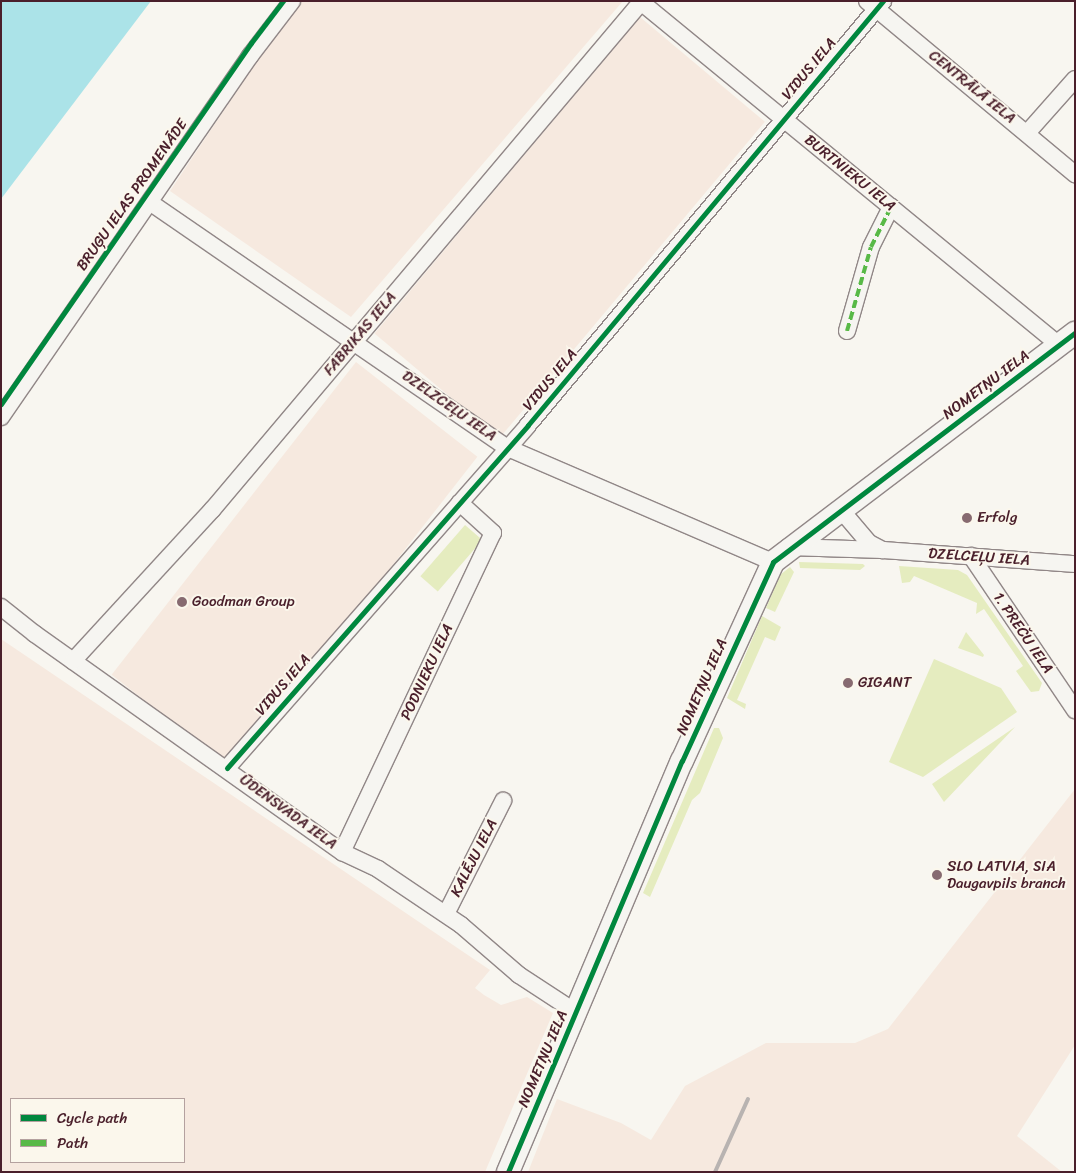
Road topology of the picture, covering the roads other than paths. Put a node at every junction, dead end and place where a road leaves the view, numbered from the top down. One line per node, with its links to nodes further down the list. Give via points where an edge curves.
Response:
1 (292, 1): 8 (street, via 250,56)
2 (641, 2): 5 (street, BURTNIEKU IELA); 12 (street, FABRIKAS IELA)
3 (876, 4): 5 (street, VIDUS IELA); 6 (street, CENTRĀLĀ IELA)
4 (1075, 79): 6 (street)
5 (784, 119): 9 (street, BURTNIEKU IELA); 14 (street, VIDUS IELA)
6 (1028, 132): 7 (street, CENTRĀLĀ IELA)
7 (1075, 174)
8 (151, 203): 12 (street, DZELZCEĻU IELA); 13 (street)
9 (891, 206): 10 (street, via 871,247); 11 (street, BURTNIEKU IELA)
10 (847, 331)
11 (1067, 339): 16 (street, NOMETŅU IELA)
12 (355, 341): 14 (street, DZELZCEĻU IELA); 22 (street, FABRIKAS IELA, via 212,510)
13 (1, 417)
14 (508, 448): 15 (street, VIDUS IELA); 18 (street, DZELZCEĻU IELA)
15 (460, 503): 24 (street, VIDUS IELA); 26 (street, PODNIEKU IELA, via 493,533)
16 (841, 510): 17 (street, via 869,542); 18 (street, NOMETŅU IELA)
17 (883, 550): 18 (street, DZELCEĻU IELA); 19 (street, DZELCEĻU IELA)
18 (781, 554): 28 (street, NOMETŅU IELA, via 682,761)
19 (971, 556): 20 (street, DZELCEĻU IELA); 23 (street, 1. PREČU IELA)
20 (1075, 564)
21 (1, 607): 22 (street, ŪDENSVADA IELA)
22 (73, 661): 24 (street, ŪDENSVADA IELA)
23 (1075, 710)
24 (227, 768): 26 (street, ŪDENSVADA IELA)
25 (502, 801): 27 (street, KALĒJU IELA)
26 (342, 852): 27 (street, ŪDENSVADA IELA, via 378,869)
27 (446, 914): 28 (street, ŪDENSVADA IELA, via 519,975)
28 (577, 1013): 29 (street, NOMETŅU IELA)
29 (508, 1172)

